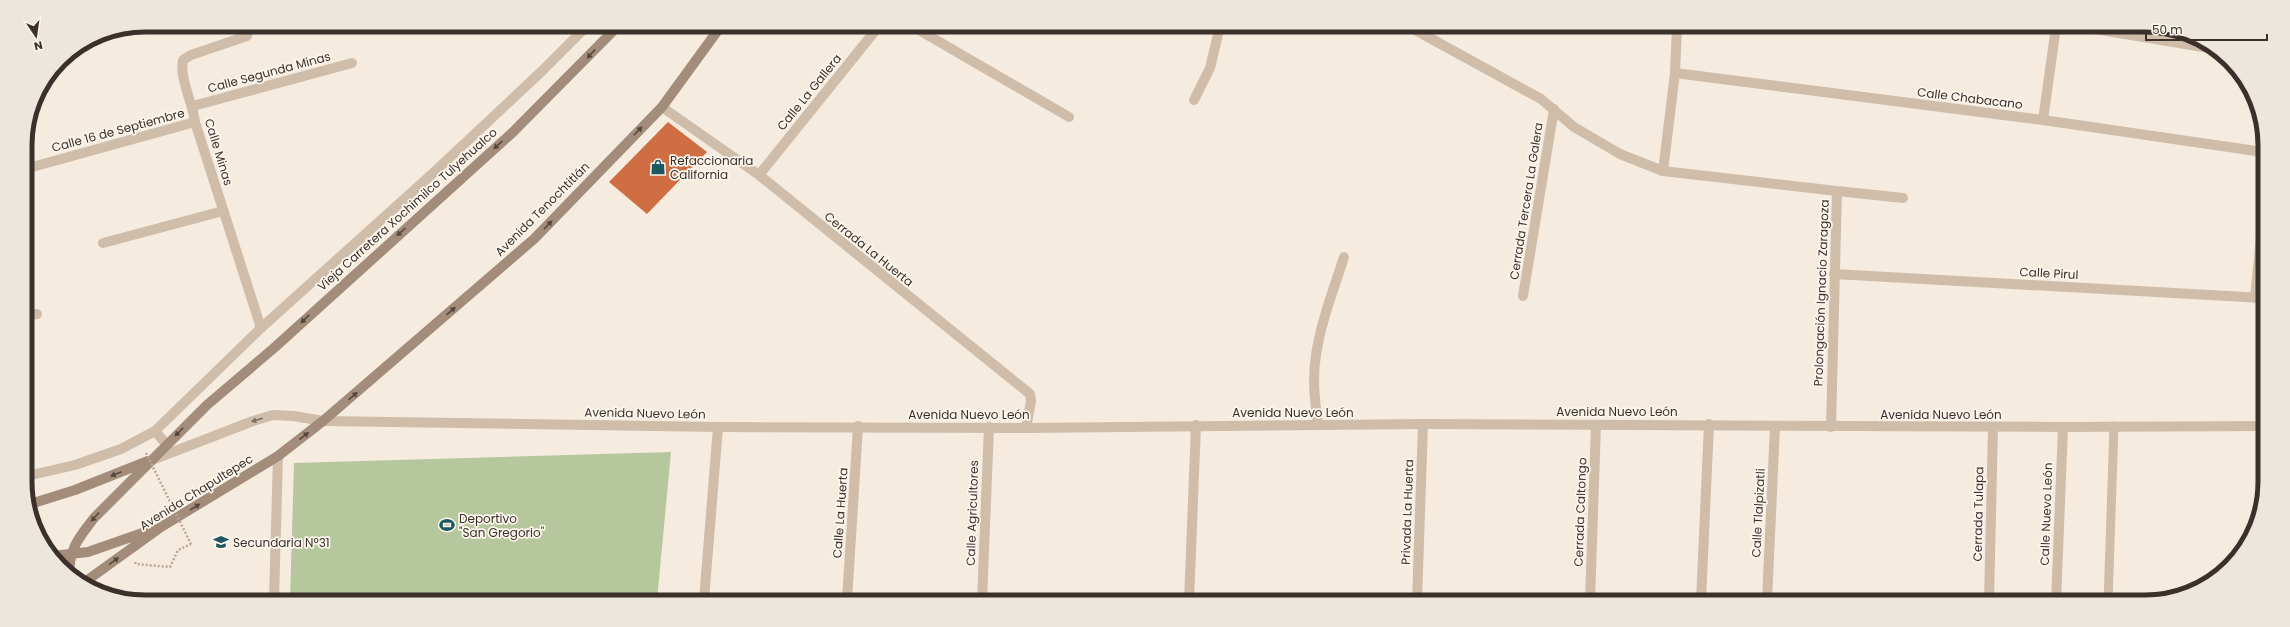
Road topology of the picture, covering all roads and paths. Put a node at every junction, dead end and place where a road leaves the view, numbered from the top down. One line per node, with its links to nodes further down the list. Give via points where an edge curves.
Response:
1 (248, 32): 16 (street, Calle Minas, via 247,36 240,40 191,55 183,60 181,69)
2 (581, 32): 34 (street, via 431,175)
3 (612, 32): 52 (main road, Vieja Carretera Xochimilco Tulyehualco, one-way to 52, via 512,133 274,348 207,405)
4 (717, 32): 17 (main road, Avenida Tenochtitlán)
5 (874, 32): 25 (street, Calle La Gallera)
6 (922, 32): 19 (street)
7 (1219, 32): 15 (street, via 1210,68)
8 (1419, 32): 18 (street, Prolongación Ignacio Zaragoza, via 1541,99)
9 (1677, 32): 14 (street)
10 (2055, 32): 20 (street)
11 (2113, 32): 12 (street)
12 (2201, 47)
13 (352, 63): 16 (street, Calle Segunda Minas)
14 (1675, 73): 20 (street, Calle Chabacano); 24 (street)
15 (1194, 100)
16 (193, 106): 21 (street, Calle Minas)
17 (662, 107): 25 (street, Cerrada La Huerta); 35 (main road, Avenida Tenochtitlán, one-way to 17, via 534,239)
18 (1554, 109): 24 (street, Prolongación Ignacio Zaragoza, via 1574,127 1620,154); 32 (street, Cerrada Tercera La Galera)
19 (1069, 117)
20 (2043, 120): 22 (street, Calle Chabacano)
21 (195, 122): 23 (street, Calle 16 de Septiembre); 28 (street, Calle Minas)
22 (2258, 151)
23 (32, 168)
24 (1663, 171): 26 (street, Prolongación Ignacio Zaragoza)
25 (759, 175): 50 (street, Cerrada La Huerta, via 1030,394)
26 (1837, 191): 27 (street); 31 (street, Prolongación Ignacio Zaragoza)
27 (1903, 198)
28 (223, 211): 29 (street); 34 (street, Calle Minas)
29 (103, 243)
30 (1344, 257): 39 (street, via 1315,355 1314,400)
31 (1834, 274): 33 (street, Calle Pirul); 47 (street, Prolongación Ignacio Zaragoza)
32 (1523, 296)
33 (2258, 298)
34 (261, 328): 51 (street)
35 (323, 421): 45 (street, Avenida Nuevo León); 53 (street, Avenida Nuevo León, one-way to 53, via 273,415); 54 (main road, Avenida Chapultepec, one-way to 35)
36 (1423, 424): 39 (street, Avenida Nuevo León); 40 (street, Avenida Nuevo León); 68 (street, Privada La Huerta)
37 (1709, 424): 40 (street, Avenida Nuevo León); 42 (street, Avenida Nuevo León); 70 (street)
38 (1196, 425): 39 (street, Avenida Nuevo León); 50 (street, Avenida Nuevo León); 67 (street)
39 (1318, 425)
40 (1596, 425): 69 (street, Cerrada Caltongo)
41 (858, 426): 45 (street, Avenida Nuevo León); 46 (street, Avenida Nuevo León); 65 (street, Calle La Huerta)
42 (1775, 426): 47 (street, Avenida Nuevo León); 71 (street, Calle Tlalpizatli)
43 (2114, 426): 44 (street, Avenida Nuevo León); 49 (street, Avenida Nuevo León); 74 (lane)
44 (2258, 426)
45 (718, 427): 64 (street)
46 (989, 427): 50 (street, Avenida Nuevo León); 66 (street, Calle Agricultores)
47 (1831, 427): 48 (street, Avenida Nuevo León)
48 (1993, 427): 49 (street, Avenida Nuevo León); 72 (street, Cerrada Tulapa)
49 (2063, 427): 73 (street, Calle Nuevo León)
50 (1026, 428)
51 (155, 431): 52 (street); 55 (street, via 121,449)
52 (167, 445): 53 (main road, Vieja Carretera Xochimilco Tulyehualco)
53 (149, 456): 56 (main road, one-way to 56, via 75,490); 58 (path, bridge, via 191,544 178,550 170,567 136,564); 59 (main road, Vieja Carretera Xochimilco Tulyehualco, one-way to 59, via 81,534)
54 (278, 456): 57 (main road, Avenida Chapultepec, one-way to 54); 63 (street)
55 (32, 475)
56 (34, 503)
57 (162, 527): 58 (main road, Avenida Chapultepec); 59 (main road, via 88,552)
58 (129, 551): 62 (main road, Avenida Chapultepec, one-way to 58)
59 (70, 554): 60 (main road); 61 (main road)
60 (59, 555)
61 (69, 566)
62 (88, 580)
63 (274, 595)
64 (704, 595)
65 (847, 595)
66 (982, 595)
67 (1189, 595)
68 (1417, 595)
69 (1590, 595)
70 (1701, 595)
71 (1767, 595)
72 (1989, 595)
73 (2056, 595)
74 (2108, 595)

